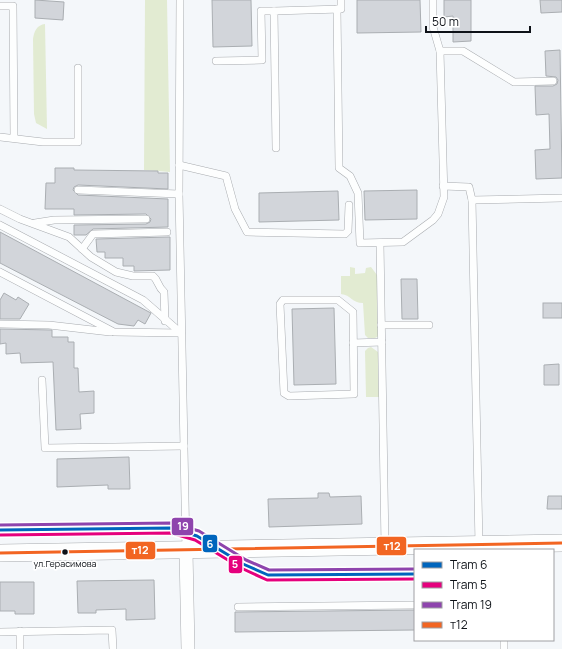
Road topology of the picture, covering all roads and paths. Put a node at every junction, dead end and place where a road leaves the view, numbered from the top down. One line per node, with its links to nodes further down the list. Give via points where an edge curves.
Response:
1 (180, 0): 14 (lane)
2 (341, 0): 5 (lane, via 341,9)
3 (433, 0): 7 (lane, via 433,27)
4 (0, 6): 12 (lane, via 13,6)
5 (337, 9): 6 (lane); 26 (lane, via 339,168 350,176 358,193 360,243)
6 (274, 10): 8 (lane, via 261,11 262,60); 13 (lane)
7 (440, 51): 10 (lane, via 463,51 514,82); 15 (lane)
8 (216, 61)
9 (78, 68): 12 (lane, via 78,142 43,142)
10 (553, 81)
11 (0, 138): 12 (lane)
12 (14, 138)
13 (276, 148)
14 (179, 165): 17 (lane); 20 (lane, via 226,176 235,209 247,232 344,234 348,231)
15 (444, 186): 19 (lane, via 469,186); 26 (lane, via 438,214 428,225 403,242)
16 (78, 190): 17 (lane)
17 (179, 194): 34 (lane)
18 (562, 198): 19 (lane)
19 (472, 200): 40 (lane)
20 (349, 205)
21 (0, 209): 23 (lane)
22 (146, 219): 23 (lane, via 54,220)
23 (33, 223): 27 (lane, via 69,237)
24 (0, 225): 29 (lane, via 143,300)
25 (167, 232): 27 (lane, via 93,234)
26 (380, 243): 31 (lane)
27 (82, 249): 29 (lane, via 116,272 133,276 153,276 157,279 158,287 164,292)
28 (0, 272): 33 (lane)
29 (166, 321): 34 (lane)
30 (0, 324): 33 (lane, via 49,324)
31 (381, 325): 32 (lane); 35 (lane)
32 (429, 325)
33 (114, 332): 34 (lane)
34 (181, 333): 38 (lane)
35 (382, 342): 36 (lane); 41 (lane)
36 (353, 343): 36 (lane, via 353,312 338,300 283,300 280,304 284,393 289,396 354,394)
37 (42, 380): 38 (lane, via 44,448)
38 (184, 446): 42 (lane)
39 (562, 543): 40 (street)
40 (479, 545): 41 (street)
41 (385, 547): 42 (street)
42 (186, 551): 43 (street); 50 (street)
43 (0, 553)
44 (414, 605): 45 (lane)
45 (238, 608)
46 (0, 632): 47 (lane)
47 (20, 632): 48 (lane); 49 (lane, via 112,630)
48 (20, 649)
49 (113, 649)
50 (188, 649)

